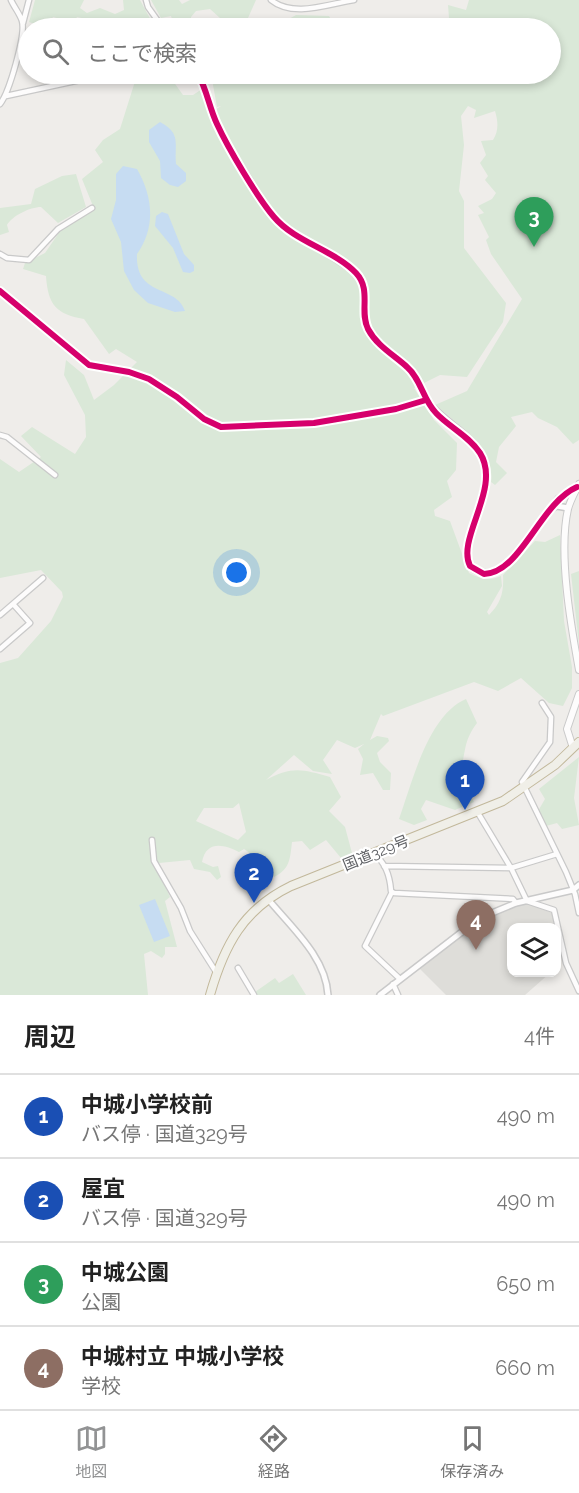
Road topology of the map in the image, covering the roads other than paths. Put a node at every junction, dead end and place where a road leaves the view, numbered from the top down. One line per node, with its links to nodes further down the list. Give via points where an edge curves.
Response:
1 (11, 0): 6 (street)
2 (29, 0): 7 (street)
3 (146, 0): 8 (street)
4 (271, 0): 5 (street, via 294,9)
5 (354, 0)
6 (20, 18)
7 (24, 18)
8 (156, 18)
9 (18, 44): 12 (street)
10 (62, 84): 12 (street)
11 (202, 84): 17 (street, via 222,135 270,212 281,224 355,272 365,290 369,330 380,345 414,374)
12 (6, 96): 13 (street)
13 (0, 104)
14 (92, 208): 15 (street, via 58,229 29,260)
15 (0, 255)
16 (1, 295): 17 (street, via 89,365 149,379 221,427 314,423)
17 (426, 400): 22 (street, via 484,461 484,489 467,551 474,570 490,574 505,567)
18 (0, 435): 19 (street)
19 (55, 475)
20 (578, 486): 21 (main road); 22 (street, via 558,498)
21 (568, 508): 22 (street, via 557,506); 27 (main road, via 568,590)
22 (549, 510)
23 (43, 578): 24 (street)
24 (13, 604): 25 (street); 26 (street, via 30,623)
25 (0, 615)
26 (0, 649)
27 (579, 670)
28 (579, 694): 30 (main road, via 567,729)
29 (542, 703): 31 (street, via 551,717 550,742 526,773)
30 (576, 745): 31 (highway, 国道329号)
31 (524, 788): 32 (highway, 国道329号); 35 (street)
32 (478, 813): 34 (highway, 国道329号); 37 (street)
33 (152, 840): 46 (street, via 154,861)
34 (374, 854): 36 (street); 41 (highway, 国道329号)
35 (557, 854): 37 (street); 39 (street)
36 (384, 866): 37 (street); 40 (street)
37 (511, 868): 42 (street)
38 (579, 885): 39 (street)
39 (573, 890): 42 (street); 44 (street)
40 (392, 892): 43 (street, via 513,899); 47 (street, via 365,945)
41 (268, 899): 46 (highway, 国道329号, via 236,931); 52 (street, via 322,968)
42 (527, 901): 43 (street); 49 (street, via 554,910 567,963)
43 (516, 903): 47 (street, via 480,918)
44 (579, 914)
45 (238, 968): 51 (street)
46 (216, 972): 50 (highway, 国道329号)
47 (400, 979): 48 (street)
48 (393, 984): 53 (street); 54 (street)
49 (579, 991)
50 (210, 995)
51 (254, 995)
52 (328, 995)
53 (380, 995)
54 (398, 995)

